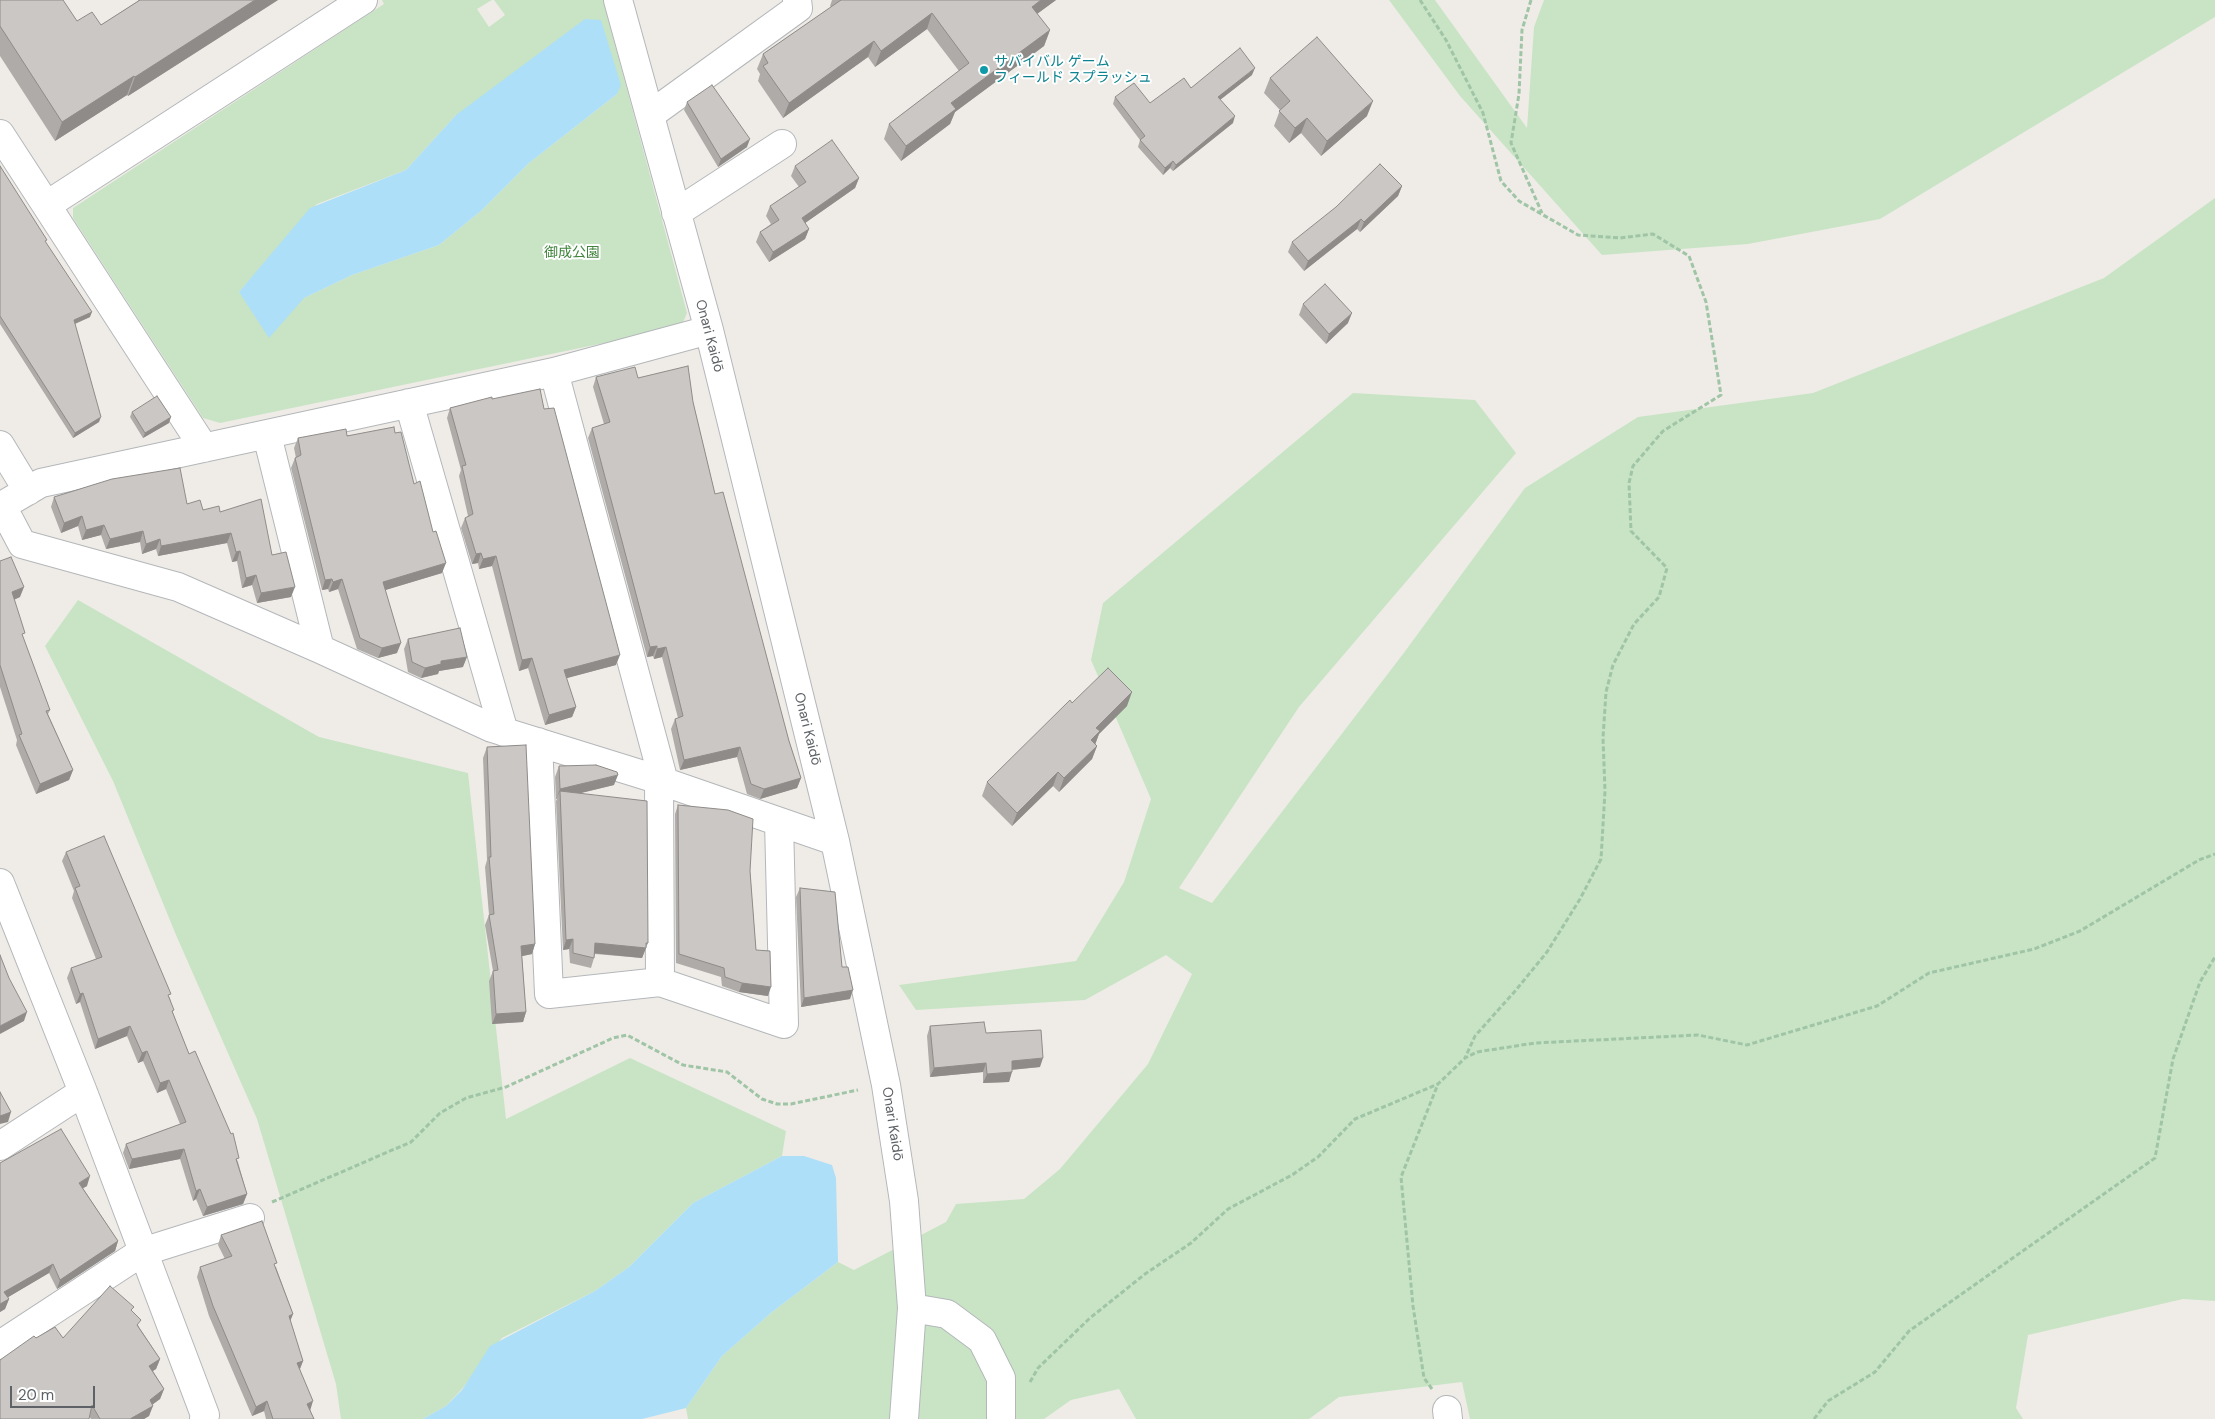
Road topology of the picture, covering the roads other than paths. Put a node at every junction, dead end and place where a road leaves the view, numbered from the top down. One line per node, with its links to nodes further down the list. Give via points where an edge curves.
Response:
1 (363, 0): 7 (street)
2 (618, 0): 4 (street, Onari Kaidō)
3 (797, 0): 4 (street, via 798,8)
4 (650, 115): 8 (street, Onari Kaidō)
5 (0, 134): 7 (street)
6 (782, 144): 8 (street)
7 (47, 205): 14 (street)
8 (676, 213): 9 (street, Onari Kaidō)
9 (709, 330): 10 (street); 22 (street, Onari Kaidō)
10 (554, 372): 11 (street); 20 (street)
11 (409, 404): 12 (street); 18 (street)
12 (267, 434): 14 (street); 17 (street)
13 (0, 445): 15 (street)
14 (204, 448): 15 (street, via 41,483)
15 (28, 491): 16 (street)
16 (1, 506): 17 (street, via 22,544 178,587)
17 (320, 649): 18 (street)
18 (504, 732): 19 (street)
19 (538, 742): 20 (street); 25 (street, via 549,994)
20 (661, 782): 21 (street); 25 (street)
21 (779, 822): 22 (street); 25 (street, via 784,1024)
22 (835, 841): 30 (street, Onari Kaidō, via 886,1085 904,1201)
23 (0, 883): 24 (street)
24 (10, 941): 26 (street)
25 (660, 982)
26 (83, 1092): 27 (street); 29 (street)
27 (0, 1146)
28 (250, 1218): 29 (street)
29 (142, 1252): 31 (street); 32 (street)
30 (912, 1308): 33 (street, Onari Kaidō); 34 (street, via 947,1314 982,1340 1001,1378)
31 (0, 1345)
32 (204, 1419)
33 (904, 1419)
34 (1001, 1419)

